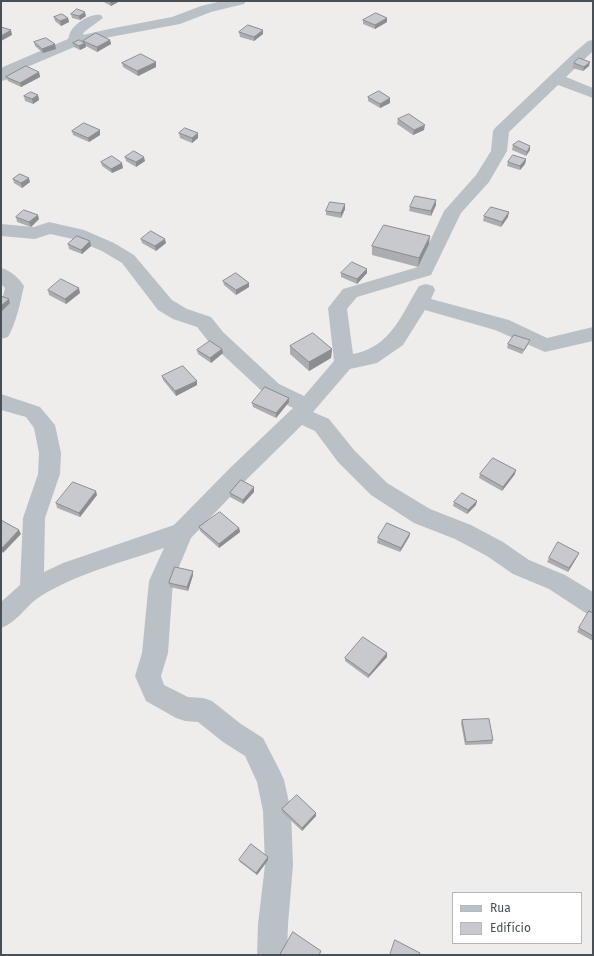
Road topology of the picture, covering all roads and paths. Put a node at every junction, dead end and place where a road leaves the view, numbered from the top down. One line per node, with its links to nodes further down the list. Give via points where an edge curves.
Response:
1 (239, 1): 3 (street, via 206,9 175,21)
2 (96, 18): 3 (street, via 78,30)
3 (74, 42): 5 (street, via 8,70)
4 (593, 44): 6 (street)
5 (1, 77)
6 (556, 79): 7 (street); 9 (street, via 501,131 499,151 482,178 453,212)
7 (593, 92)
8 (1, 230): 16 (street, via 35,233 49,228 78,234 108,247 128,259 165,305 180,314 204,322 216,337 272,389)
9 (425, 271): 11 (street, via 427,288); 14 (street, via 350,293 337,308)
10 (1, 274): 12 (street, via 15,286)
11 (420, 302): 13 (street, via 502,325 545,345); 14 (street, via 396,340 370,358)
12 (1, 332)
13 (593, 334)
14 (344, 363): 16 (street)
15 (1, 402): 18 (street, via 33,412 44,425 50,453 49,474 34,518)
16 (303, 411): 17 (street); 19 (street, via 322,425 346,456 379,489 422,516 463,532 521,567 557,582)
17 (182, 532): 18 (street, via 71,570); 21 (street, via 161,581 155,653 148,676 154,694 185,709 203,710 232,733 254,746 270,780 277,811 279,865)
18 (32, 589): 20 (street)
19 (593, 605)
20 (1, 617)
21 (272, 955)

